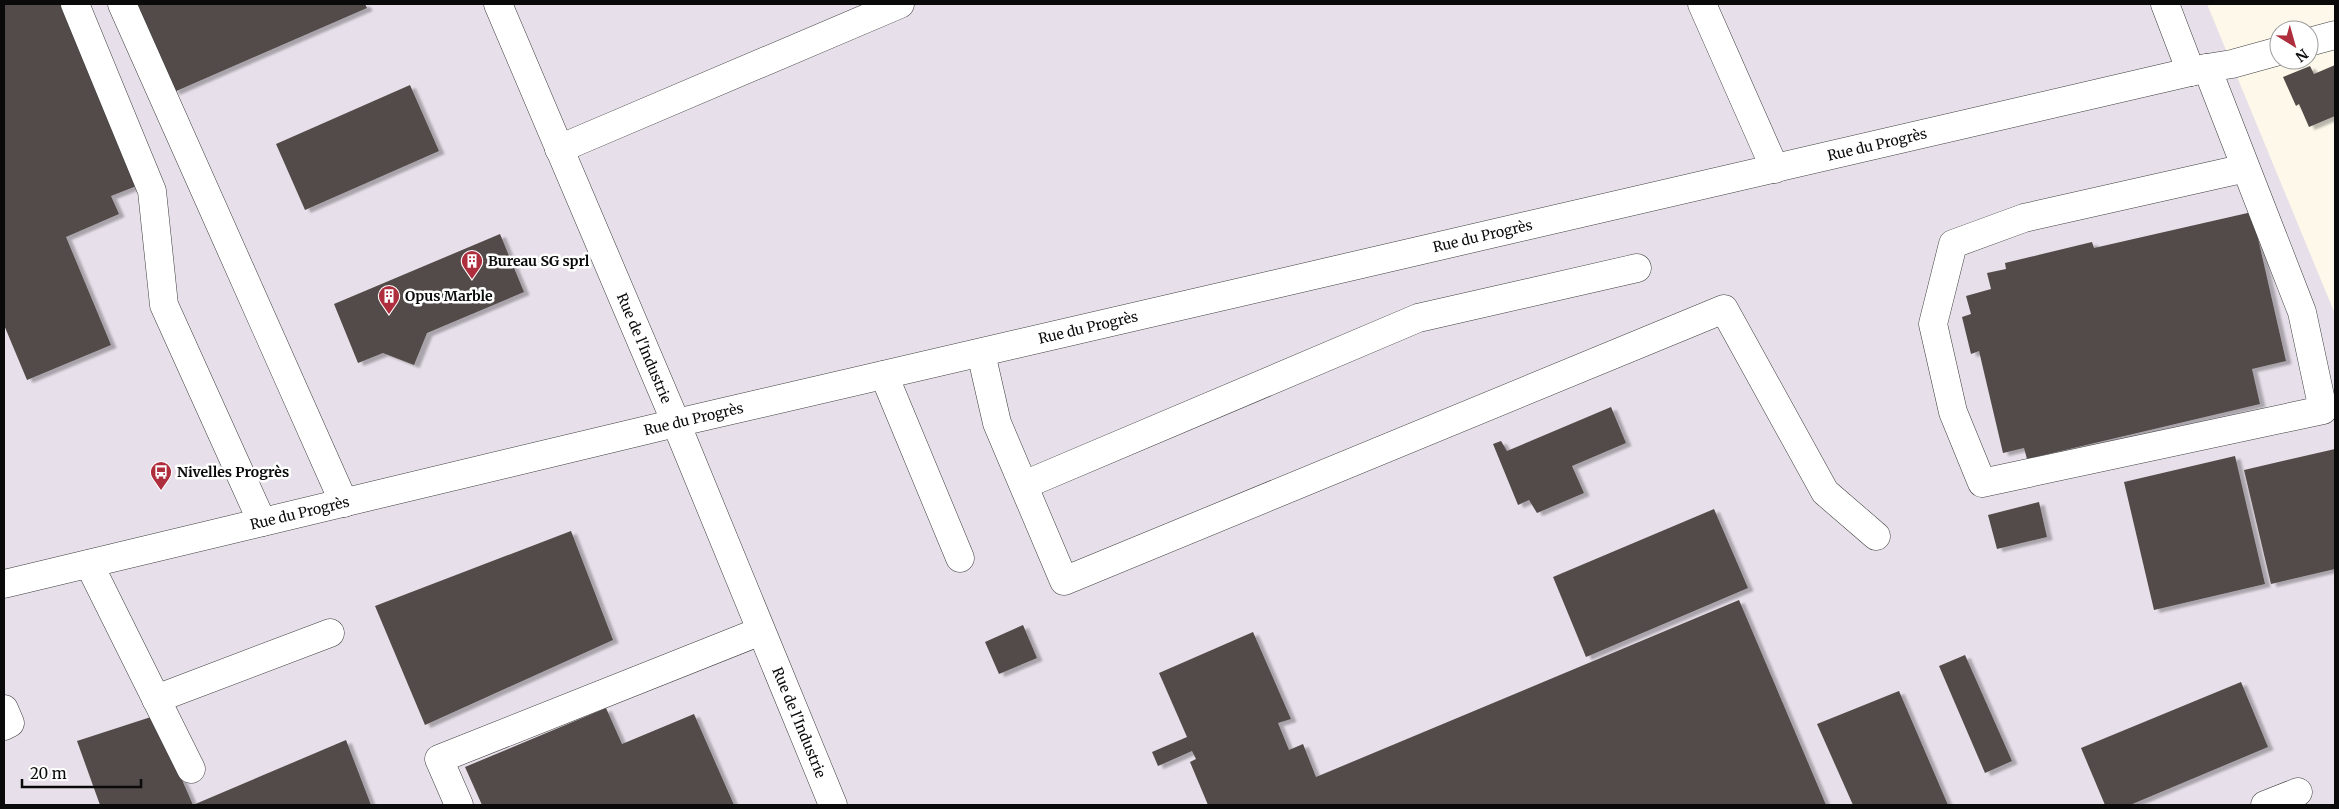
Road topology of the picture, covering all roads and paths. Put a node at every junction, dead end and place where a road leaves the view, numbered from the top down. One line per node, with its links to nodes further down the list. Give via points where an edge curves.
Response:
1 (75, 4): 20 (street, via 152,191 164,304)
2 (122, 4): 19 (street)
3 (498, 4): 11 (street, Rue de l'Industrie)
4 (900, 4): 11 (street)
5 (1702, 4): 13 (street)
6 (2165, 4): 10 (street)
7 (2335, 35): 8 (street)
8 (2319, 39)
9 (2269, 54): 10 (street, Rue du Progrès)
10 (2191, 73): 12 (street); 13 (street, Rue du Progrès)
11 (559, 148): 17 (street, Rue de l'Industrie)
12 (2246, 168): 12 (street, via 2024,218 1953,244 1933,324 1953,412 1982,483 2323,410 2302,312)
13 (1776, 169): 15 (street, Rue du Progrès)
14 (1637, 268): 18 (street, via 1418,318)
15 (981, 353): 16 (street, Rue du Progrès); 18 (street, via 998,423)
16 (884, 375): 17 (street, Rue du Progrès); 22 (street)
17 (676, 423): 19 (street, Rue du Progrès); 25 (street, Rue de l'Industrie)
18 (1024, 485): 21 (street, via 1064,581 1724,309 1825,492)
19 (344, 502): 20 (street, Rue du Progrès)
20 (262, 522): 23 (street, Rue du Progrès)
21 (1876, 536)
22 (960, 558)
23 (89, 564): 24 (street, Rue du Progrès); 27 (street)
24 (4, 584)
25 (761, 631): 32 (street, via 439,759); 33 (street, Rue de l'Industrie)
26 (330, 633): 27 (street)
27 (156, 699): 30 (street)
28 (4, 709): 29 (street, via 10,723)
29 (4, 726)
30 (191, 769)
31 (2298, 792): 34 (street)
32 (459, 805)
33 (833, 805)
34 (2265, 805)

